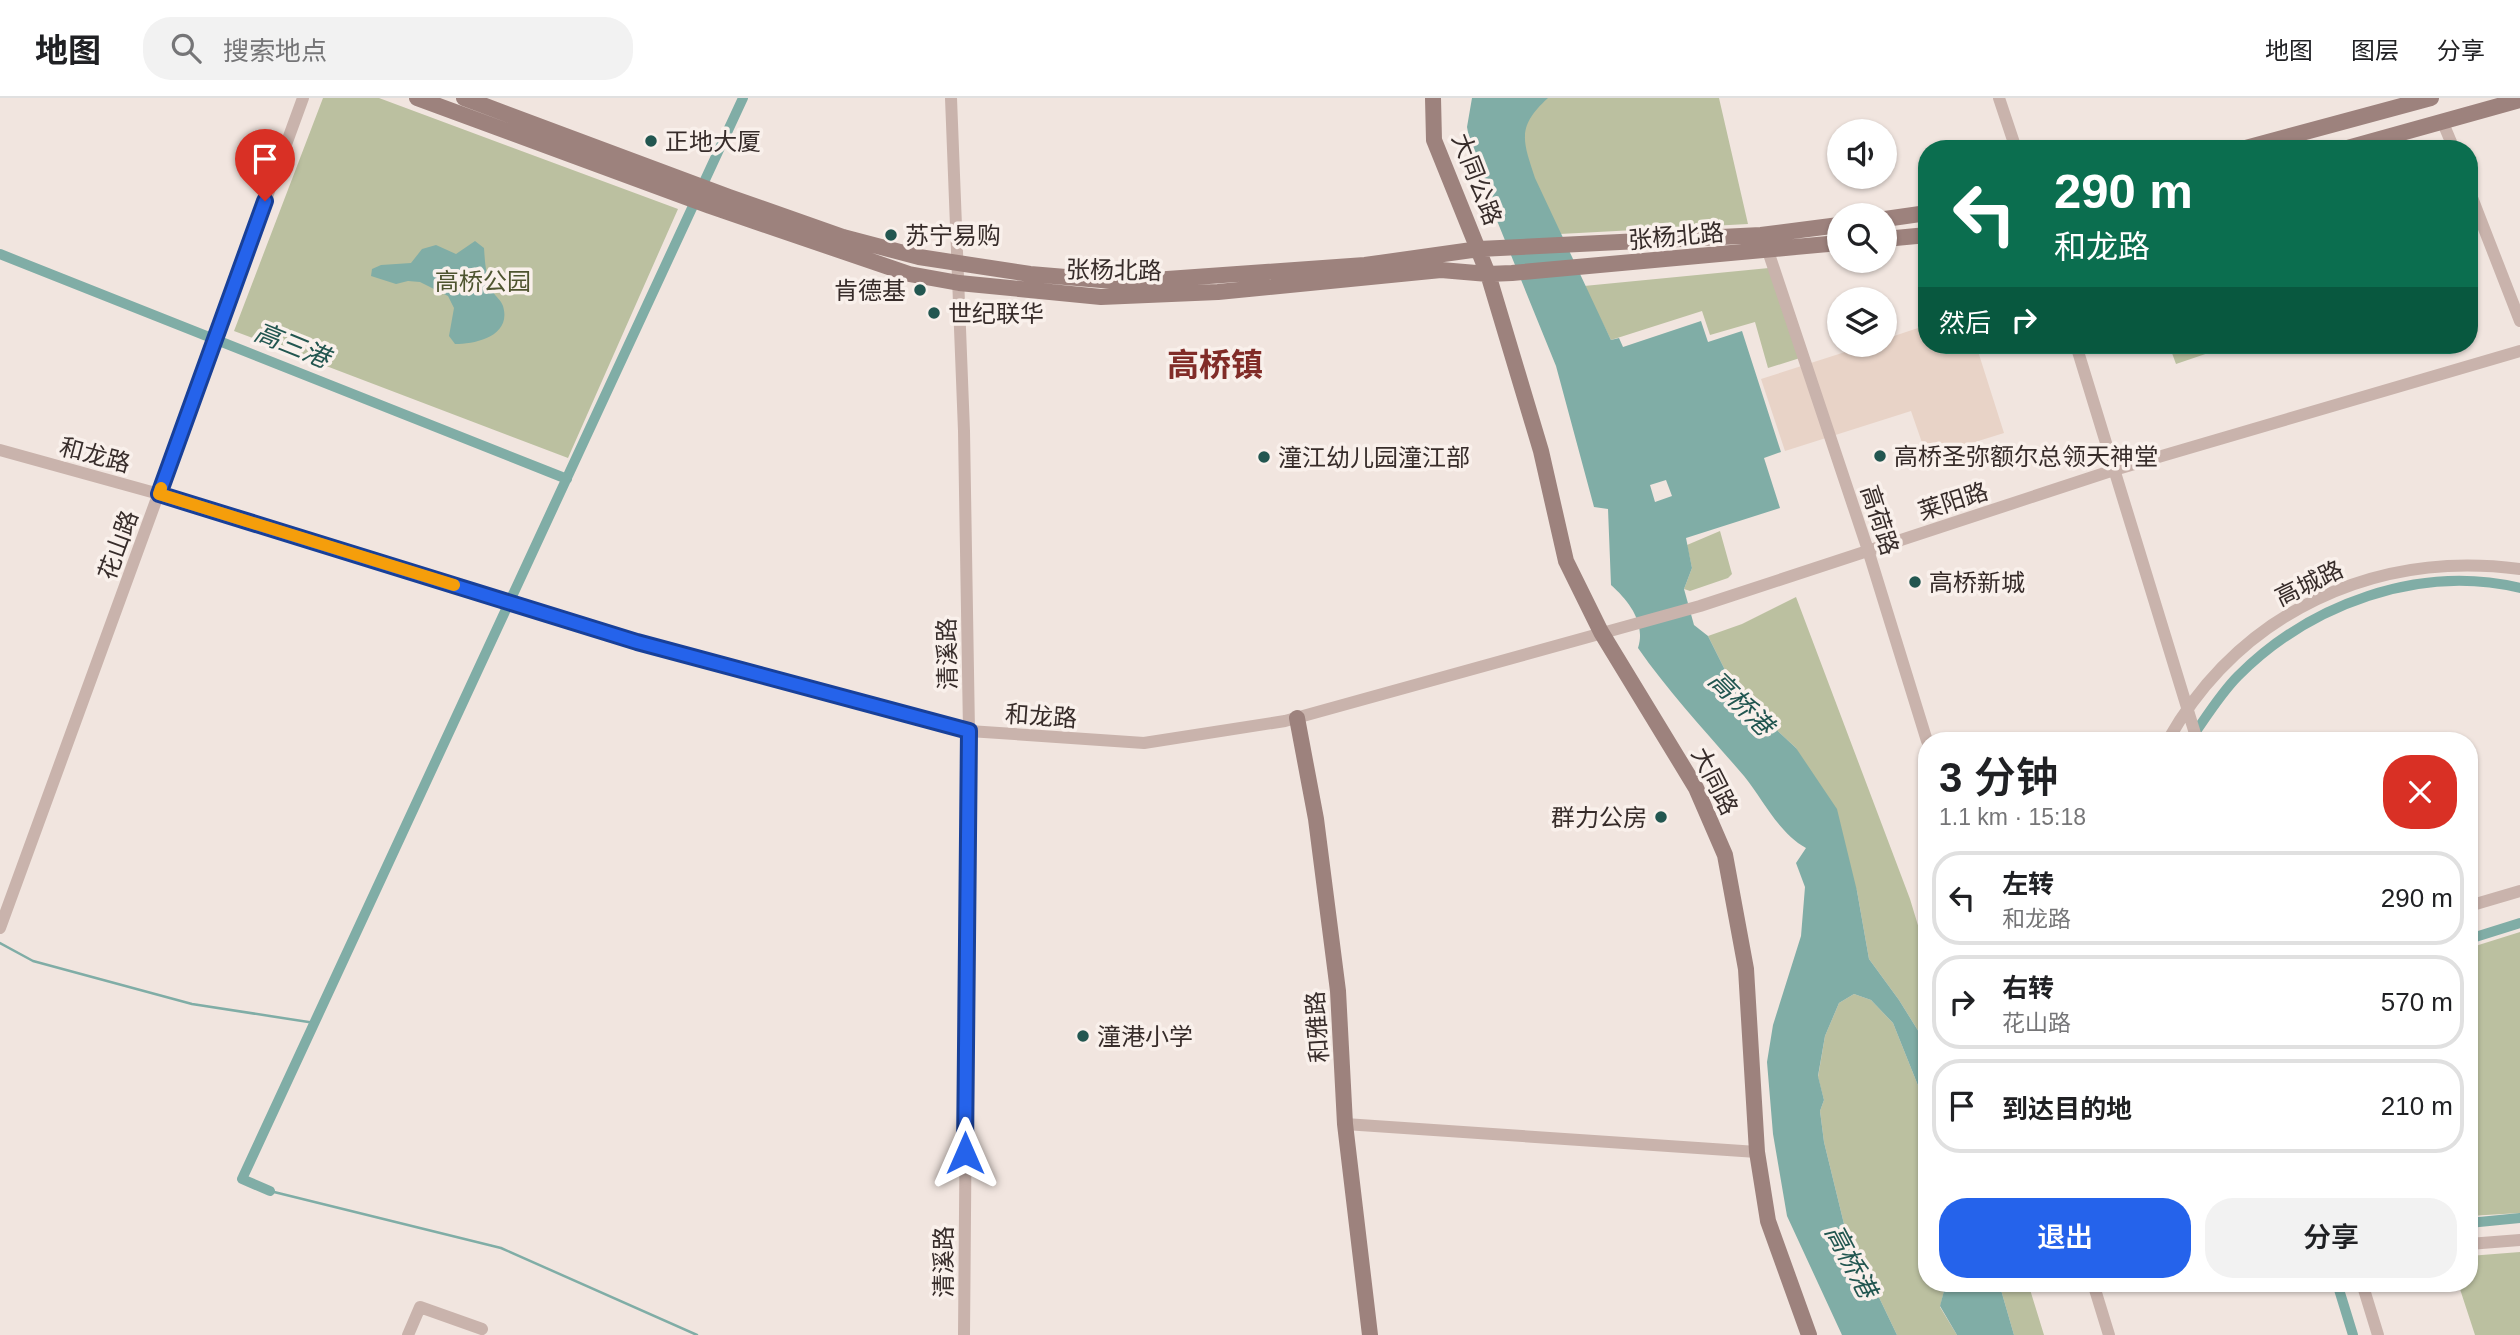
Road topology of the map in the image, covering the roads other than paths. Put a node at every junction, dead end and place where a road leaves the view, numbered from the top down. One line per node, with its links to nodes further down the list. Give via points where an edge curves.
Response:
1 (303, 98): 34 (street, 花山路)
2 (417, 98): 14 (main road, 张杨北路)
3 (464, 98): 14 (main road, 张杨北路)
4 (951, 98): 26 (street, 清溪路)
5 (1433, 98): 24 (main road, 大同公路, via 1434,140)
6 (1999, 98): 10 (street)
7 (2433, 98): 9 (main road); 11 (main road)
8 (2520, 100): 9 (main road)
9 (2444, 123): 12 (main road); 13 (street)
10 (2012, 140)
11 (2276, 140)
12 (2379, 140)
13 (2451, 140)
14 (689, 190): 15 (main road, 张杨北路)
15 (706, 197): 26 (main road, 张杨北路, via 919,257); 28 (main road, 张杨北路, via 909,274)
16 (2478, 213): 29 (street)
17 (1918, 214): 18 (main road)
18 (1897, 217)
19 (1827, 227): 20 (main road, 张杨北路)
20 (1761, 235): 24 (main road, 张杨北路); 25 (street, 高荷路)
21 (1918, 236): 22 (main road)
22 (1897, 238)
23 (1827, 244): 25 (main road, 张杨北路)
24 (1479, 249): 26 (main road, 张杨北路, via 1365,265 1125,282); 27 (main road, 大同公路)
25 (1769, 250): 27 (main road, 张杨北路); 35 (street, 高荷路)
26 (959, 262): 28 (street, 清溪路)
27 (1488, 274): 28 (main road, 张杨北路, via 1441,270 1218,292 1101,297); 37 (main road, 大同路, via 1541,451 1566,561)
28 (959, 283): 40 (street, 清溪路)
29 (2520, 321)
30 (2520, 351): 33 (street, 莱阳路)
31 (2079, 354): 33 (street)
32 (0, 450): 34 (street, 和龙路)
33 (2114, 470): 35 (street, 莱阳路); 38 (street)
34 (159, 494): 40 (street, 和龙路, via 637,642); 46 (street, 花山路)
35 (1868, 550): 37 (street, 莱阳路, via 1700,606); 41 (street, 高荷路)
36 (2520, 569): 38 (street, 高城路, via 2438,565 2359,581 2306,604 2261,632 2219,669)
37 (1608, 630): 39 (street, 和龙路); 48 (main road, 大同路, via 1696,788 1725,855 1745,969)
38 (2187, 709): 42 (street, 高城路); 43 (street)
39 (1297, 718): 40 (street, 和龙路, via 1144,743); 47 (main road, 和雅路, via 1316,819 1338,991)
40 (969, 731): 55 (street, 清溪路)
41 (1924, 732)
42 (2173, 732)
43 (2194, 732)
44 (2520, 891): 45 (street)
45 (2478, 903)
46 (0, 928)
47 (1345, 1124): 48 (street); 56 (main road, 和雅路)
48 (1757, 1152): 57 (main road, 大同路, via 1768,1221)
49 (2520, 1240): 50 (street)
50 (2478, 1243)
51 (2096, 1292): 58 (street)
52 (2365, 1292): 59 (street)
53 (482, 1329): 54 (street, via 420,1307)
54 (408, 1335)
55 (964, 1335)
56 (1370, 1335)
57 (1809, 1335)
58 (2109, 1335)
59 (2378, 1335)

